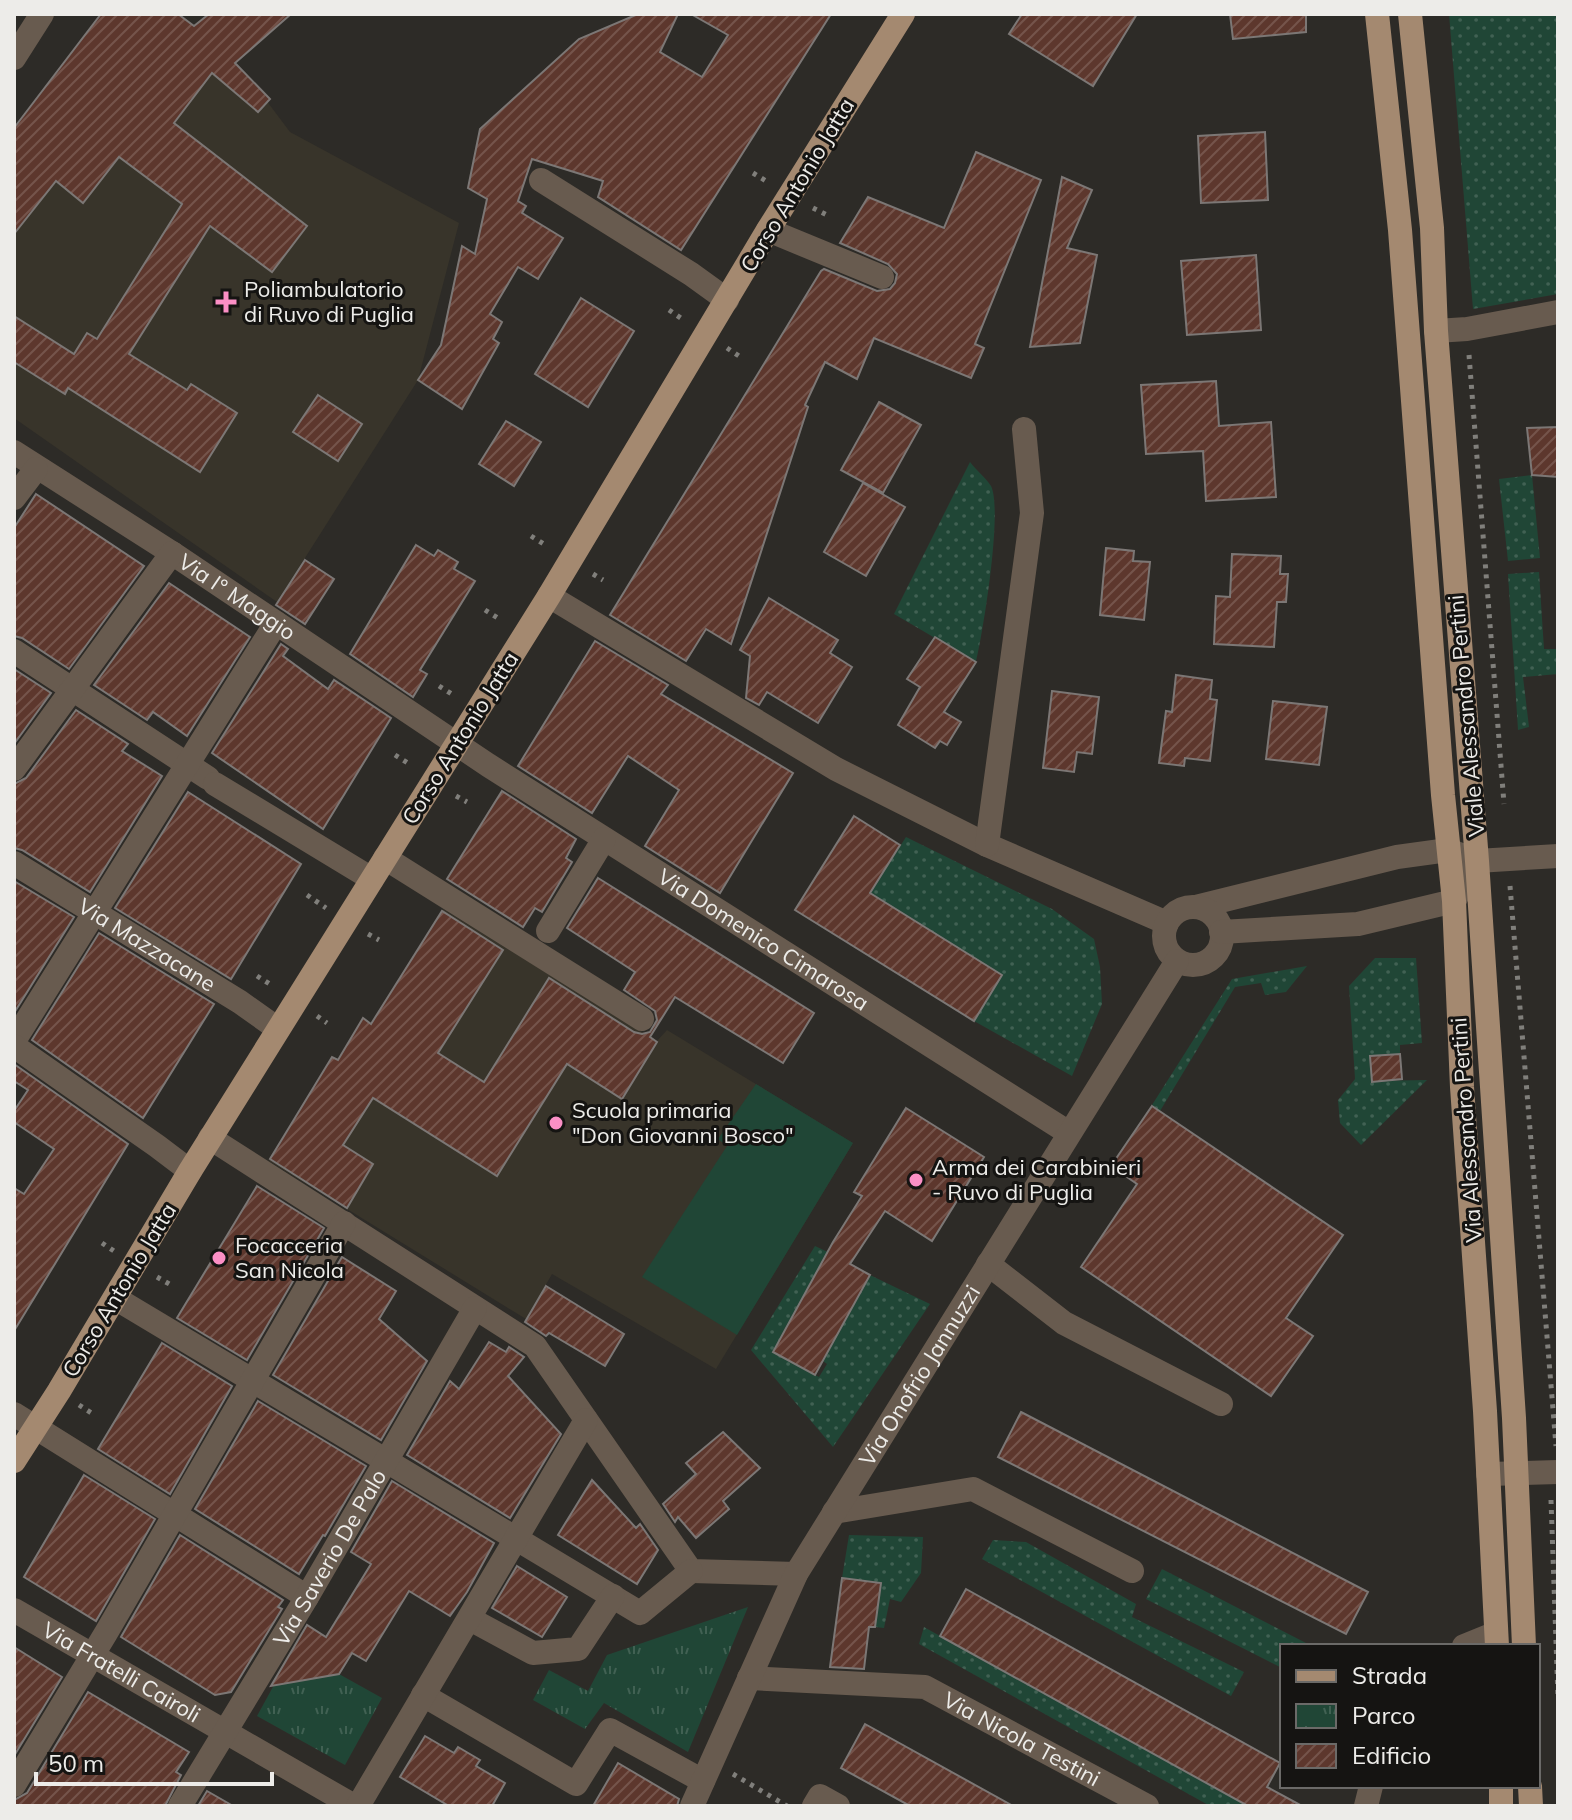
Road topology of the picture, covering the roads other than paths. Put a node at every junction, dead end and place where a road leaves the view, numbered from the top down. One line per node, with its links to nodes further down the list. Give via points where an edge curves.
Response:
1 (42, 14): 5 (street)
2 (903, 14): 7 (main road, Corso Antonio Jatta)
3 (1377, 14): 26 (main road, Viale Alessandro Pertini, via 1403,255)
4 (1410, 14): 11 (main road, Viale Alessandro Pertini, via 1432,228)
5 (14, 58)
6 (541, 180): 9 (street)
7 (768, 230): 8 (street); 9 (main road, Corso Antonio Jatta)
8 (882, 277)
9 (727, 300): 17 (main road, Corso Antonio Jatta)
10 (1558, 312): 11 (street)
11 (1436, 331): 29 (main road, Viale Alessandro Pertini)
12 (1024, 429): 25 (street, via 1032,513)
13 (14, 452): 14 (street, Via I° Maggio)
14 (36, 469): 15 (street); 16 (street, Via I° Maggio)
15 (14, 498)
16 (172, 553): 18 (street, Via I° Maggio); 20 (street)
17 (549, 596): 21 (main road, Corso Antonio Jatta); 25 (street, via 836,769)
18 (276, 623): 21 (street, Via I° Maggio); 22 (street)
19 (14, 651): 20 (street)
20 (74, 689): 22 (street); 23 (street)
21 (456, 745): 24 (street, Via Domenico Cimarosa); 28 (main road, Corso Antonio Jatta)
22 (186, 765): 31 (street); 34 (street)
23 (14, 769)
24 (604, 839): 36 (street); 42 (street, Via Domenico Cimarosa)
25 (987, 845): 35 (street)
26 (1448, 850): 29 (street); 32 (main road, Via Alessandro Pertini); 33 (street, via 1397,857)
27 (1558, 856): 29 (street)
28 (385, 858): 31 (main road, Corso Antonio Jatta); 39 (street)
29 (1477, 861): 32 (street); 56 (main road, Viale Alessandro Pertini)
30 (14, 863): 34 (street, Via Mazzacane)
31 (372, 879): 40 (main road, Corso Antonio Jatta)
32 (1454, 901): 37 (street, via 1358,924); 57 (main road, Via Alessandro Pertini)
33 (1196, 907): 35 (street, via 1179,911); 37 (street, via 1213,915)
34 (97, 913): 40 (street, Via Mazzacane); 41 (street)
35 (1167, 923): 38 (street, via 1166,948)
36 (548, 931)
37 (1221, 932): 38 (street, via 1213,957 1196,965)
38 (1177, 961): 42 (street, Via Onofrio Jannuzzi)
39 (642, 1019)
40 (278, 1029): 43 (main road, Corso Antonio Jatta)
41 (14, 1044): 44 (street)
42 (1069, 1133): 46 (street, Via Onofrio Jannuzzi)
43 (210, 1138): 44 (main road, Corso Antonio Jatta); 45 (street)
44 (190, 1171): 47 (main road, Corso Antonio Jatta)
45 (344, 1223): 48 (street); 49 (street)
46 (988, 1264): 50 (street, via 1064,1323); 59 (street, Via Onofrio Jannuzzi)
47 (115, 1298): 49 (street); 53 (main road, Corso Antonio Jatta)
48 (475, 1308): 52 (street, via 535,1346); 55 (street, Via Saverio De Palo)
49 (253, 1380): 55 (street); 60 (street)
50 (1221, 1404)
51 (14, 1414): 53 (street)
52 (586, 1420): 61 (street); 62 (street)
53 (35, 1428): 54 (main road, Corso Antonio Jatta); 60 (street)
54 (14, 1461)
55 (386, 1461): 61 (street); 66 (street, Via Saverio De Palo)
56 (1516, 1473): 57 (street); 58 (street); 71 (main road, Viale Alessandro Pertini)
57 (1488, 1474): 69 (main road, Via Alessandro Pertini)
58 (1555, 1483)
59 (834, 1512): 63 (street, via 973,1489); 64 (street, Via Onofrio Jannuzzi)
60 (175, 1514): 66 (street); 72 (street)
61 (517, 1539): 65 (street); 68 (street)
62 (691, 1571): 64 (street); 65 (street, via 640,1613)
63 (1132, 1571)
64 (796, 1574): 73 (street, Via Onofrio Jannuzzi)
65 (613, 1596): 68 (street, via 578,1649 533,1653)
66 (307, 1597): 75 (street, Via Saverio De Palo)
67 (14, 1610): 72 (street, Via Fratelli Cairoli)
68 (470, 1619): 74 (street)
69 (1496, 1639): 70 (street)
70 (1473, 1644)
71 (1524, 1644)
72 (94, 1654): 75 (street, Via Fratelli Cairoli); 77 (street)
73 (749, 1678): 76 (street, Via Onofrio Jannuzzi); 83 (street, Via Nicola Testini, via 925,1687)
74 (423, 1695): 76 (street, via 576,1784 610,1730); 79 (street)
75 (225, 1731): 78 (street, Via Saverio De Palo); 79 (street, Via Fratelli Cairoli)
76 (707, 1771): 80 (street, Via Onofrio Jannuzzi)
77 (14, 1785)
78 (180, 1806)
79 (356, 1806)
80 (692, 1806)
81 (814, 1806): 82 (street, via 820,1796)
82 (838, 1806)
83 (1147, 1806)

